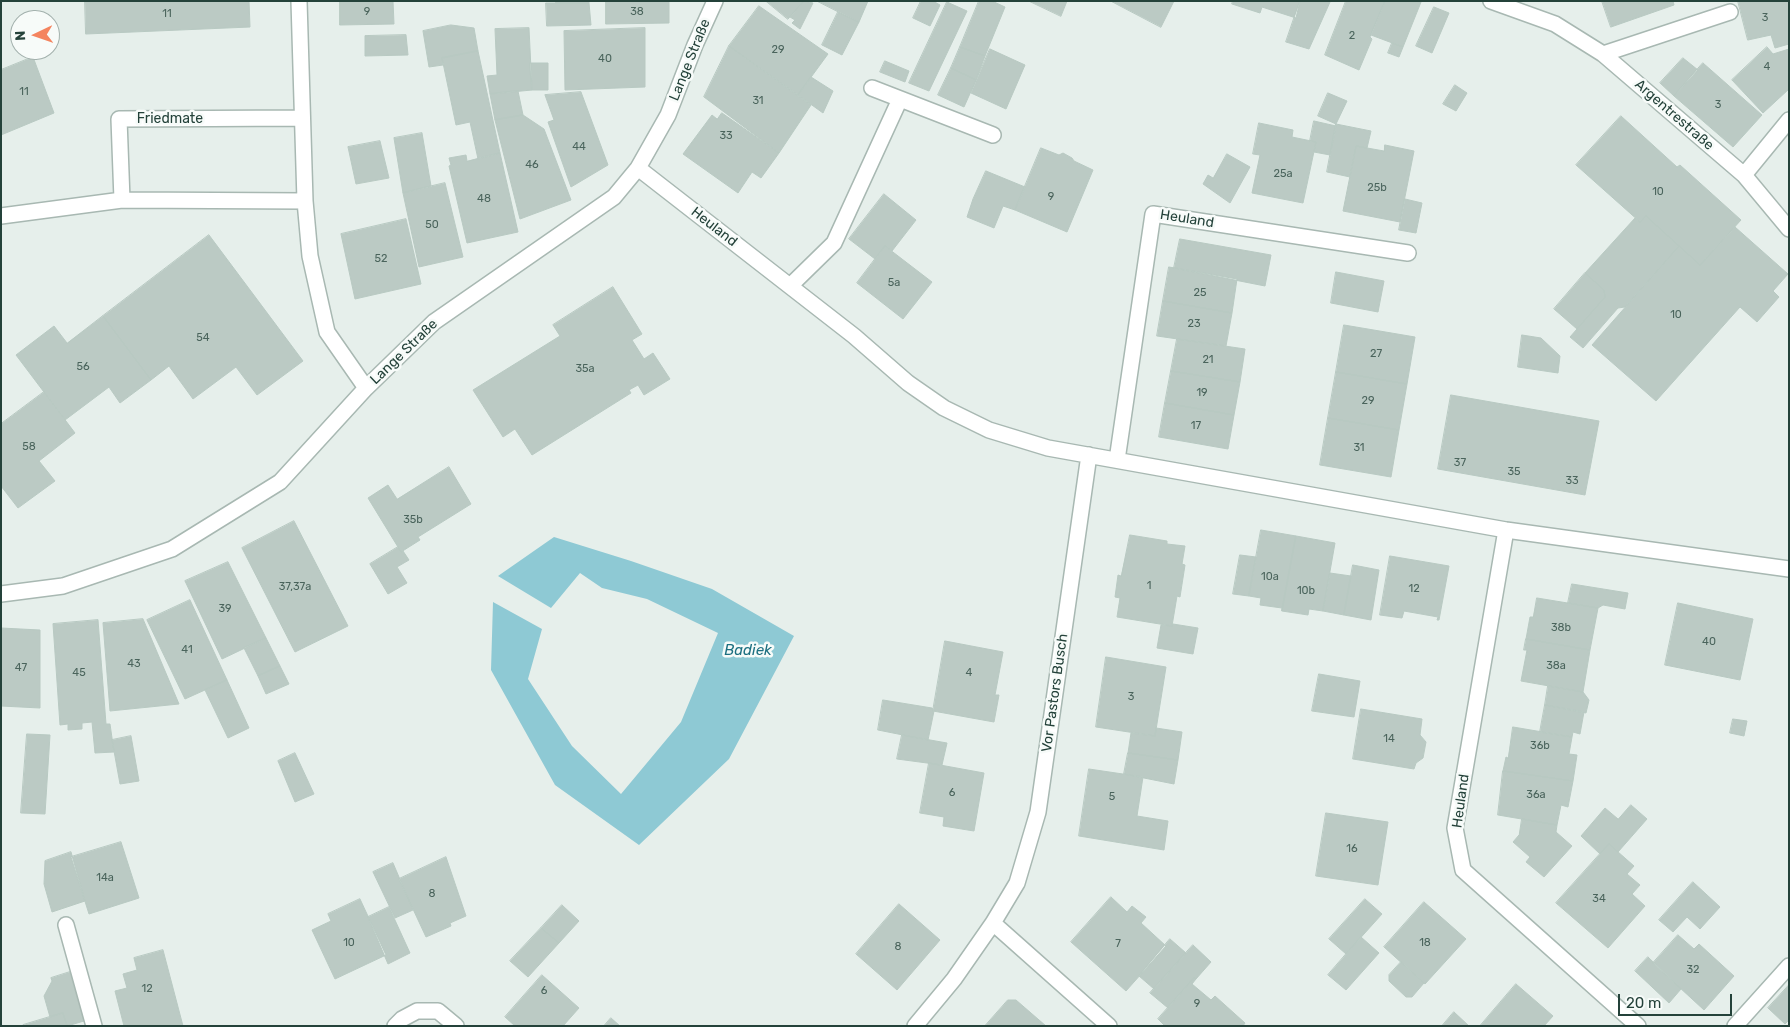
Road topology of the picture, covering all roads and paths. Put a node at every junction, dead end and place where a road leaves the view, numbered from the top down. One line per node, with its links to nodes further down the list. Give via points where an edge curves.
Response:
1 (299, 1): 8 (street)
2 (715, 1): 11 (street, Lange Straße, via 668,115)
3 (1491, 1): 5 (street, Argentrestraße, via 1555,24)
4 (1730, 12): 5 (street)
5 (1603, 54): 12 (street, Argentrestraße)
6 (872, 88): 7 (street)
7 (900, 99): 10 (street); 18 (street, via 834,243)
8 (302, 118): 13 (street, Friedmate, via 120,119); 14 (street)
9 (1789, 120): 12 (street)
10 (993, 135)
11 (638, 168): 18 (street, Heuland); 19 (street, Lange Straße, via 614,197 434,322)
12 (1744, 175): 16 (street, Argentrestraße)
13 (122, 200): 14 (street); 15 (street)
14 (305, 201): 19 (street, via 310,256 327,332)
15 (1, 216)
16 (1789, 228)
17 (1408, 253): 21 (street, Heuland, via 1152,214)
18 (790, 286): 20 (street, Heuland, via 908,383 944,408 988,430 1048,448)
19 (366, 388): 24 (street, Lange Straße, via 280,482 172,549 63,586)
20 (1090, 455): 21 (street, Heuland); 25 (street, Vor Pastors Busch, via 1038,812 1017,883)
21 (1117, 460): 22 (street, Heuland)
22 (1506, 530): 23 (street, Heuland); 33 (street, Heuland, via 1455,828 1463,870)
23 (1789, 570)
24 (1, 594)
25 (993, 923): 31 (street, Vor Pastors Busch, via 954,979); 32 (street)
26 (66, 925): 28 (street)
27 (1789, 966): 34 (street)
28 (94, 1026)
29 (395, 1026): 30 (street, via 417,1011 438,1011)
30 (456, 1026)
31 (915, 1026)
32 (1109, 1026)
33 (1638, 1026)
34 (1735, 1026)

